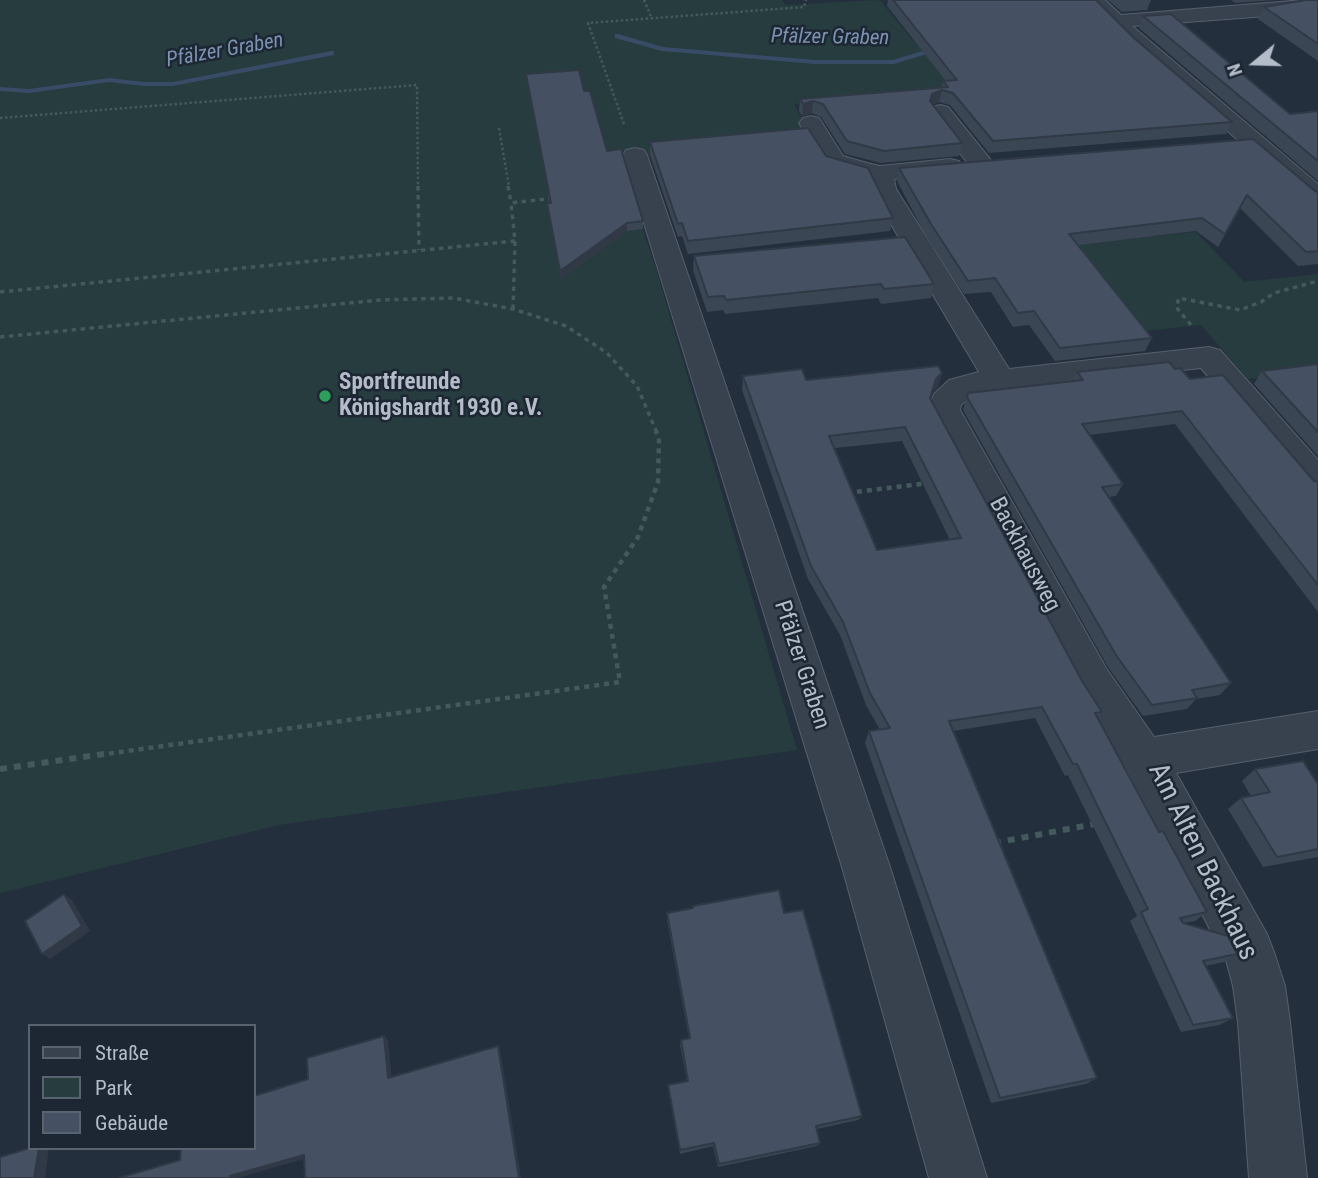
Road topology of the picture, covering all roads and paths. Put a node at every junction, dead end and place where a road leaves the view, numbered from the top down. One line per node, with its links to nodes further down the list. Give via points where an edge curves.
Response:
1 (644, 0): 5 (path)
2 (806, 0): 5 (path, via 804,7)
3 (1094, 0): 6 (street)
4 (1294, 0): 6 (street, via 1292,6 1281,9)
5 (652, 19): 13 (path, via 588,23)
6 (1119, 21): 11 (street, via 1139,44)
7 (940, 112): 14 (street, via 994,162)
8 (0, 118): 19 (path, via 418,85)
9 (811, 123): 14 (street, via 834,161)
10 (499, 128): 17 (path)
11 (1252, 141): 12 (street); 16 (street)
12 (1211, 144)
13 (635, 155): 34 (street, Pfälzer Graben, via 862,854)
14 (881, 173): 25 (street, via 898,240)
15 (565, 197): 17 (path)
16 (1318, 197)
17 (511, 203): 18 (path)
18 (515, 241): 19 (path); 22 (path)
19 (419, 250): 21 (path)
20 (1318, 281): 24 (path, via 1274,293 1240,310 1177,299 1176,307 1202,340)
21 (0, 292)
22 (513, 309): 23 (path, via 453,298 380,300); 31 (path, via 566,326 607,354 636,386 659,438 658,482 638,537 604,587 620,682)
23 (0, 337)
24 (1209, 357): 25 (street); 27 (street)
25 (1000, 380): 26 (street, Backhausweg, via 969,383 945,402 944,410)
26 (981, 476): 28 (path); 30 (street, Backhausweg, via 1091,680)
27 (1318, 483)
28 (844, 493)
29 (1318, 730): 30 (street, Am Alten Backhaus)
30 (1144, 758): 32 (street, Am Alten Backhaus)
31 (0, 769)
32 (1173, 809): 33 (path); 35 (street, Am Alten Backhaus, via 1249,952 1259,986)
33 (986, 844)
34 (958, 1178)
35 (1278, 1178)

